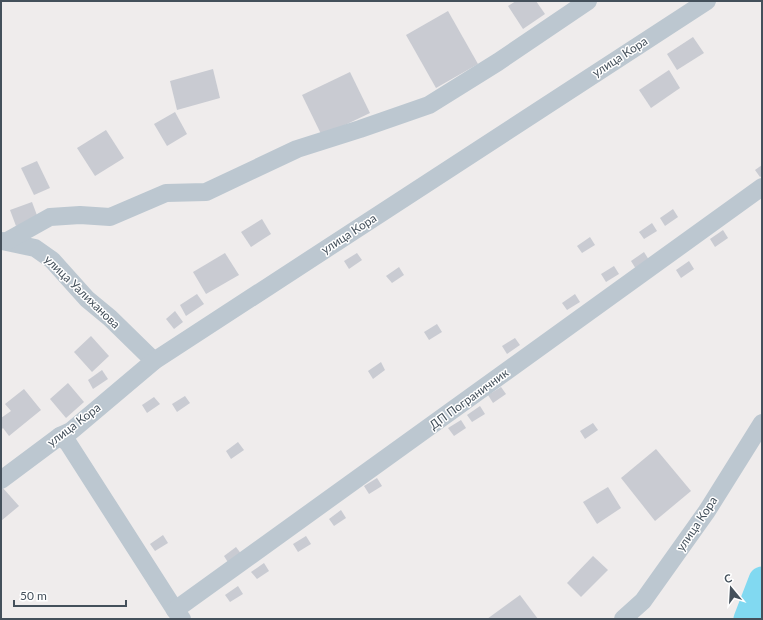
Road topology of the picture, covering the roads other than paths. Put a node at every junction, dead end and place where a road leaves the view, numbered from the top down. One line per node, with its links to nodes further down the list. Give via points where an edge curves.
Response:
1 (588, 1): 4 (street, via 429,105 297,149 206,192 166,193 110,217 50,217)
2 (707, 1): 5 (street, улица Кора)
3 (762, 187): 9 (street, ДП Пограничник)
4 (4, 241): 5 (street, улица Уалиханова, via 35,248 52,260 87,299)
5 (154, 361): 7 (street, улица Кора, via 71,431)
6 (762, 423): 10 (street, улица Кора, via 707,511 643,601)
7 (60, 436): 8 (street, улица Кора); 9 (street, via 68,443)
8 (1, 480)
9 (179, 615)
10 (623, 619)

